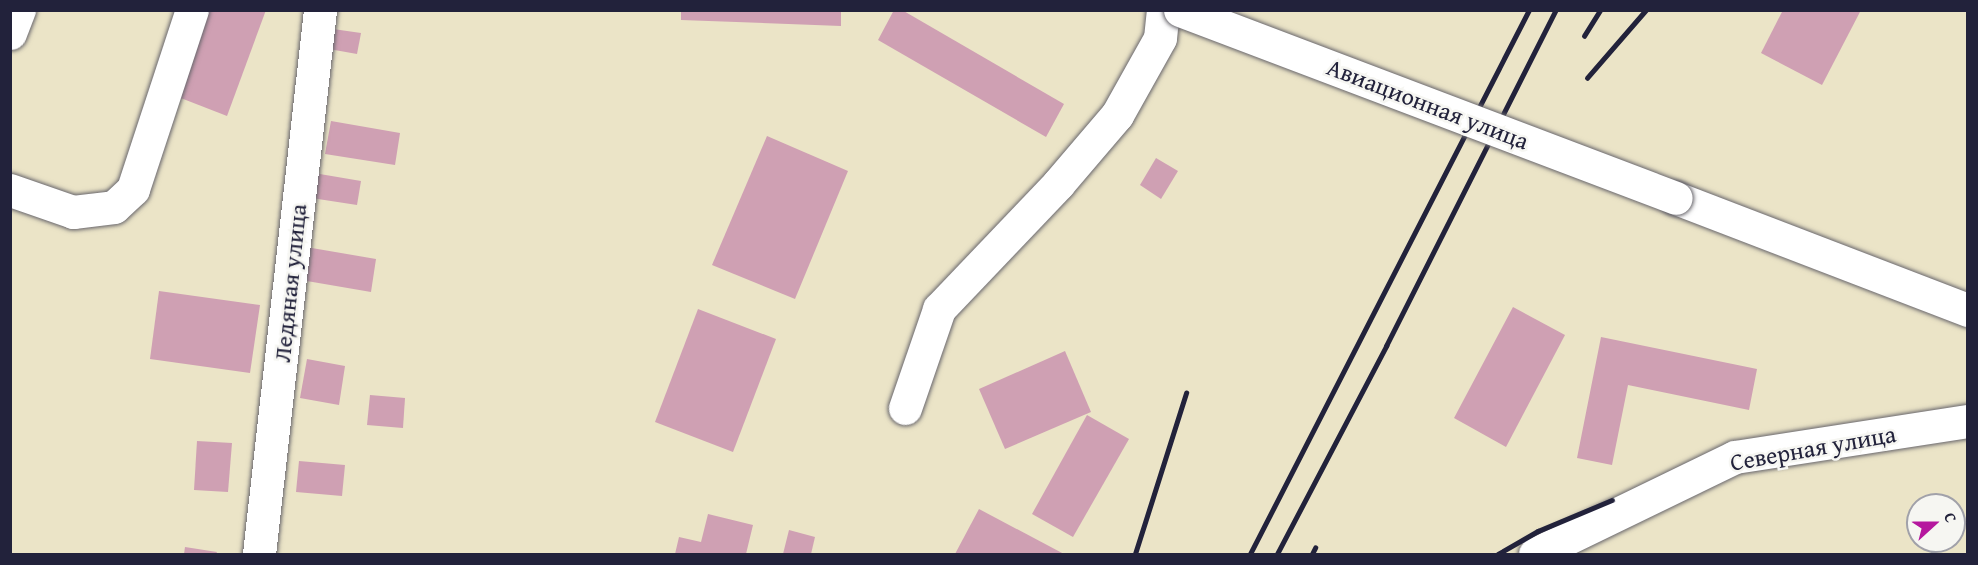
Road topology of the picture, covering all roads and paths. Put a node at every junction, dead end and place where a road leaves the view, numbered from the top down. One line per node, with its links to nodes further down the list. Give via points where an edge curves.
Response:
1 (19, 10): 6 (street)
2 (192, 10): 7 (street, via 133,189 114,207 73,212)
3 (320, 10): 11 (street, Ледяная улица)
4 (1163, 10): 9 (street, via 1160,38 1117,115 1058,184 939,309)
5 (1180, 10): 8 (street, Авиационная улица, bridge)
6 (10, 33)
7 (10, 190)
8 (1968, 310)
9 (905, 408)
10 (1968, 421): 12 (street, Северная улица, via 1735,457)
11 (259, 555)
12 (1535, 555)

